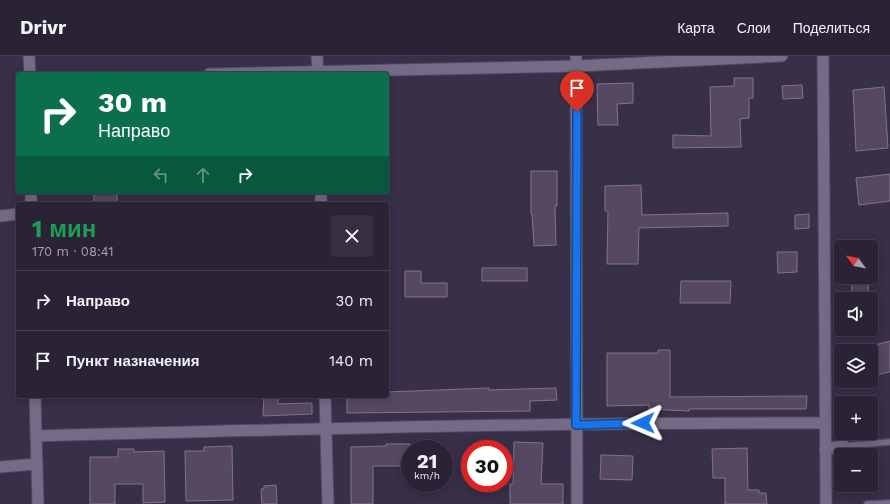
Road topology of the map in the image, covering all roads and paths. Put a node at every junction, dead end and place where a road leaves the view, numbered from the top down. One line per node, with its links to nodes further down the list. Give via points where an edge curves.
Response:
1 (29, 56): 6 (street)
2 (317, 56): 7 (street)
3 (782, 56): 5 (street)
4 (823, 56): 13 (street)
5 (576, 61): 8 (street); 14 (street)
6 (30, 72)
7 (318, 72)
8 (340, 72)
9 (16, 214): 10 (street)
10 (0, 216)
11 (35, 398): 16 (street)
12 (325, 398): 15 (street)
13 (824, 423): 14 (street); 19 (street)
14 (576, 425): 15 (street); 25 (street)
15 (326, 428): 16 (street); 24 (street)
16 (36, 436): 20 (street)
17 (890, 442): 18 (lane)
18 (844, 446): 19 (street)
19 (825, 448): 26 (street)
20 (37, 464): 21 (street); 23 (street)
21 (0, 467)
22 (890, 503): 27 (lane)
23 (38, 504)
24 (328, 504)
25 (577, 504)
26 (826, 504)
27 (867, 504)

